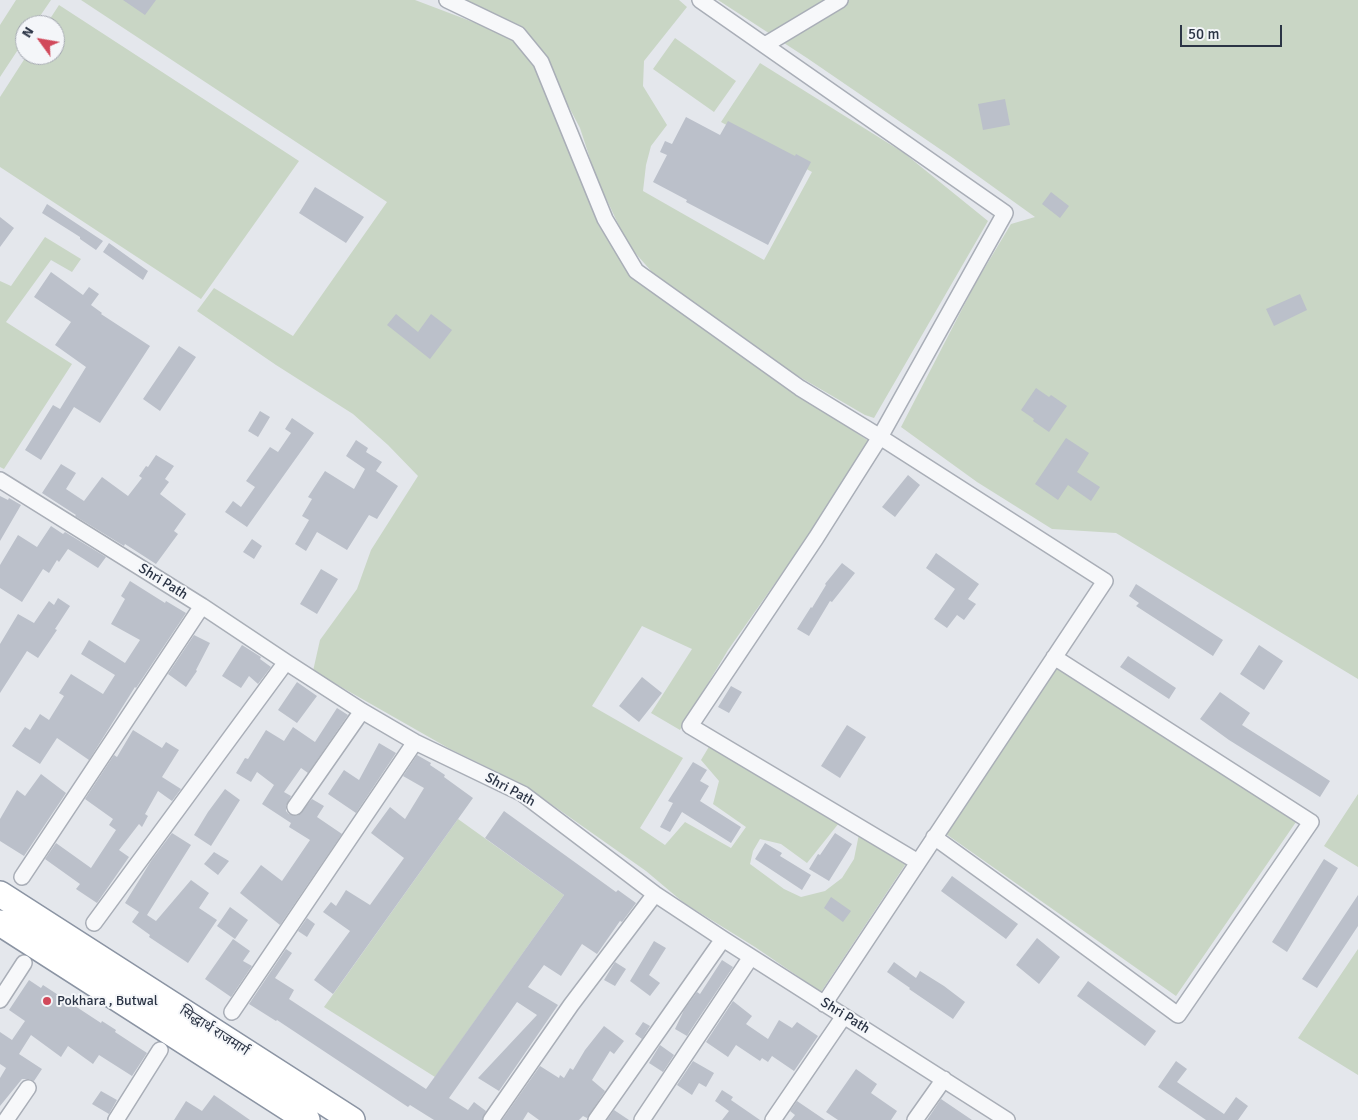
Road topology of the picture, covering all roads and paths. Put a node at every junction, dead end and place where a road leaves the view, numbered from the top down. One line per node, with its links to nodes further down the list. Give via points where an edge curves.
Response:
1 (447, 0): 5 (street, via 518,34 542,62 605,219 636,271 800,388)
2 (700, 0): 4 (street)
3 (840, 0): 4 (street)
4 (765, 45): 5 (street, via 1005,213)
5 (880, 437): 8 (street, via 1104,581); 14 (street, via 690,726)
6 (0, 480): 7 (street, Shri Path)
7 (202, 606): 9 (street, Shri Path); 15 (street)
8 (1054, 657): 13 (street); 13 (street, via 1311,822 1178,1015)
9 (286, 662): 10 (street, Shri Path); 19 (street)
10 (362, 711): 11 (street, Shri Path); 12 (street)
11 (415, 742): 17 (street, Shri Path, via 523,794); 25 (street)
12 (295, 806)
13 (934, 837): 14 (street)
14 (918, 862): 24 (street)
15 (22, 876)
16 (0, 894): 34 (highway, सिद्धार्थ राजमार्ग)
17 (655, 894): 20 (street, Shri Path); 35 (street, via 571,1006)
18 (0, 923): 33 (highway, सिद्धार्थ राजमार्ग)
19 (94, 923)
20 (723, 939): 21 (street, Shri Path); 36 (street)
21 (751, 957): 24 (street, Shri Path); 37 (street)
22 (24, 963): 23 (street)
23 (0, 1000)
24 (824, 1004): 26 (street, Shri Path)
25 (232, 1012)
26 (844, 1016): 28 (street, Shri Path); 38 (street)
27 (160, 1050): 32 (street)
28 (944, 1079): 30 (street, Shri Path); 39 (street)
29 (28, 1088): 31 (street)
30 (999, 1118)
31 (6, 1120)
32 (116, 1120)
33 (307, 1120)
34 (352, 1120)
35 (492, 1120)
36 (596, 1120)
37 (642, 1120)
38 (773, 1120)
39 (915, 1120)

